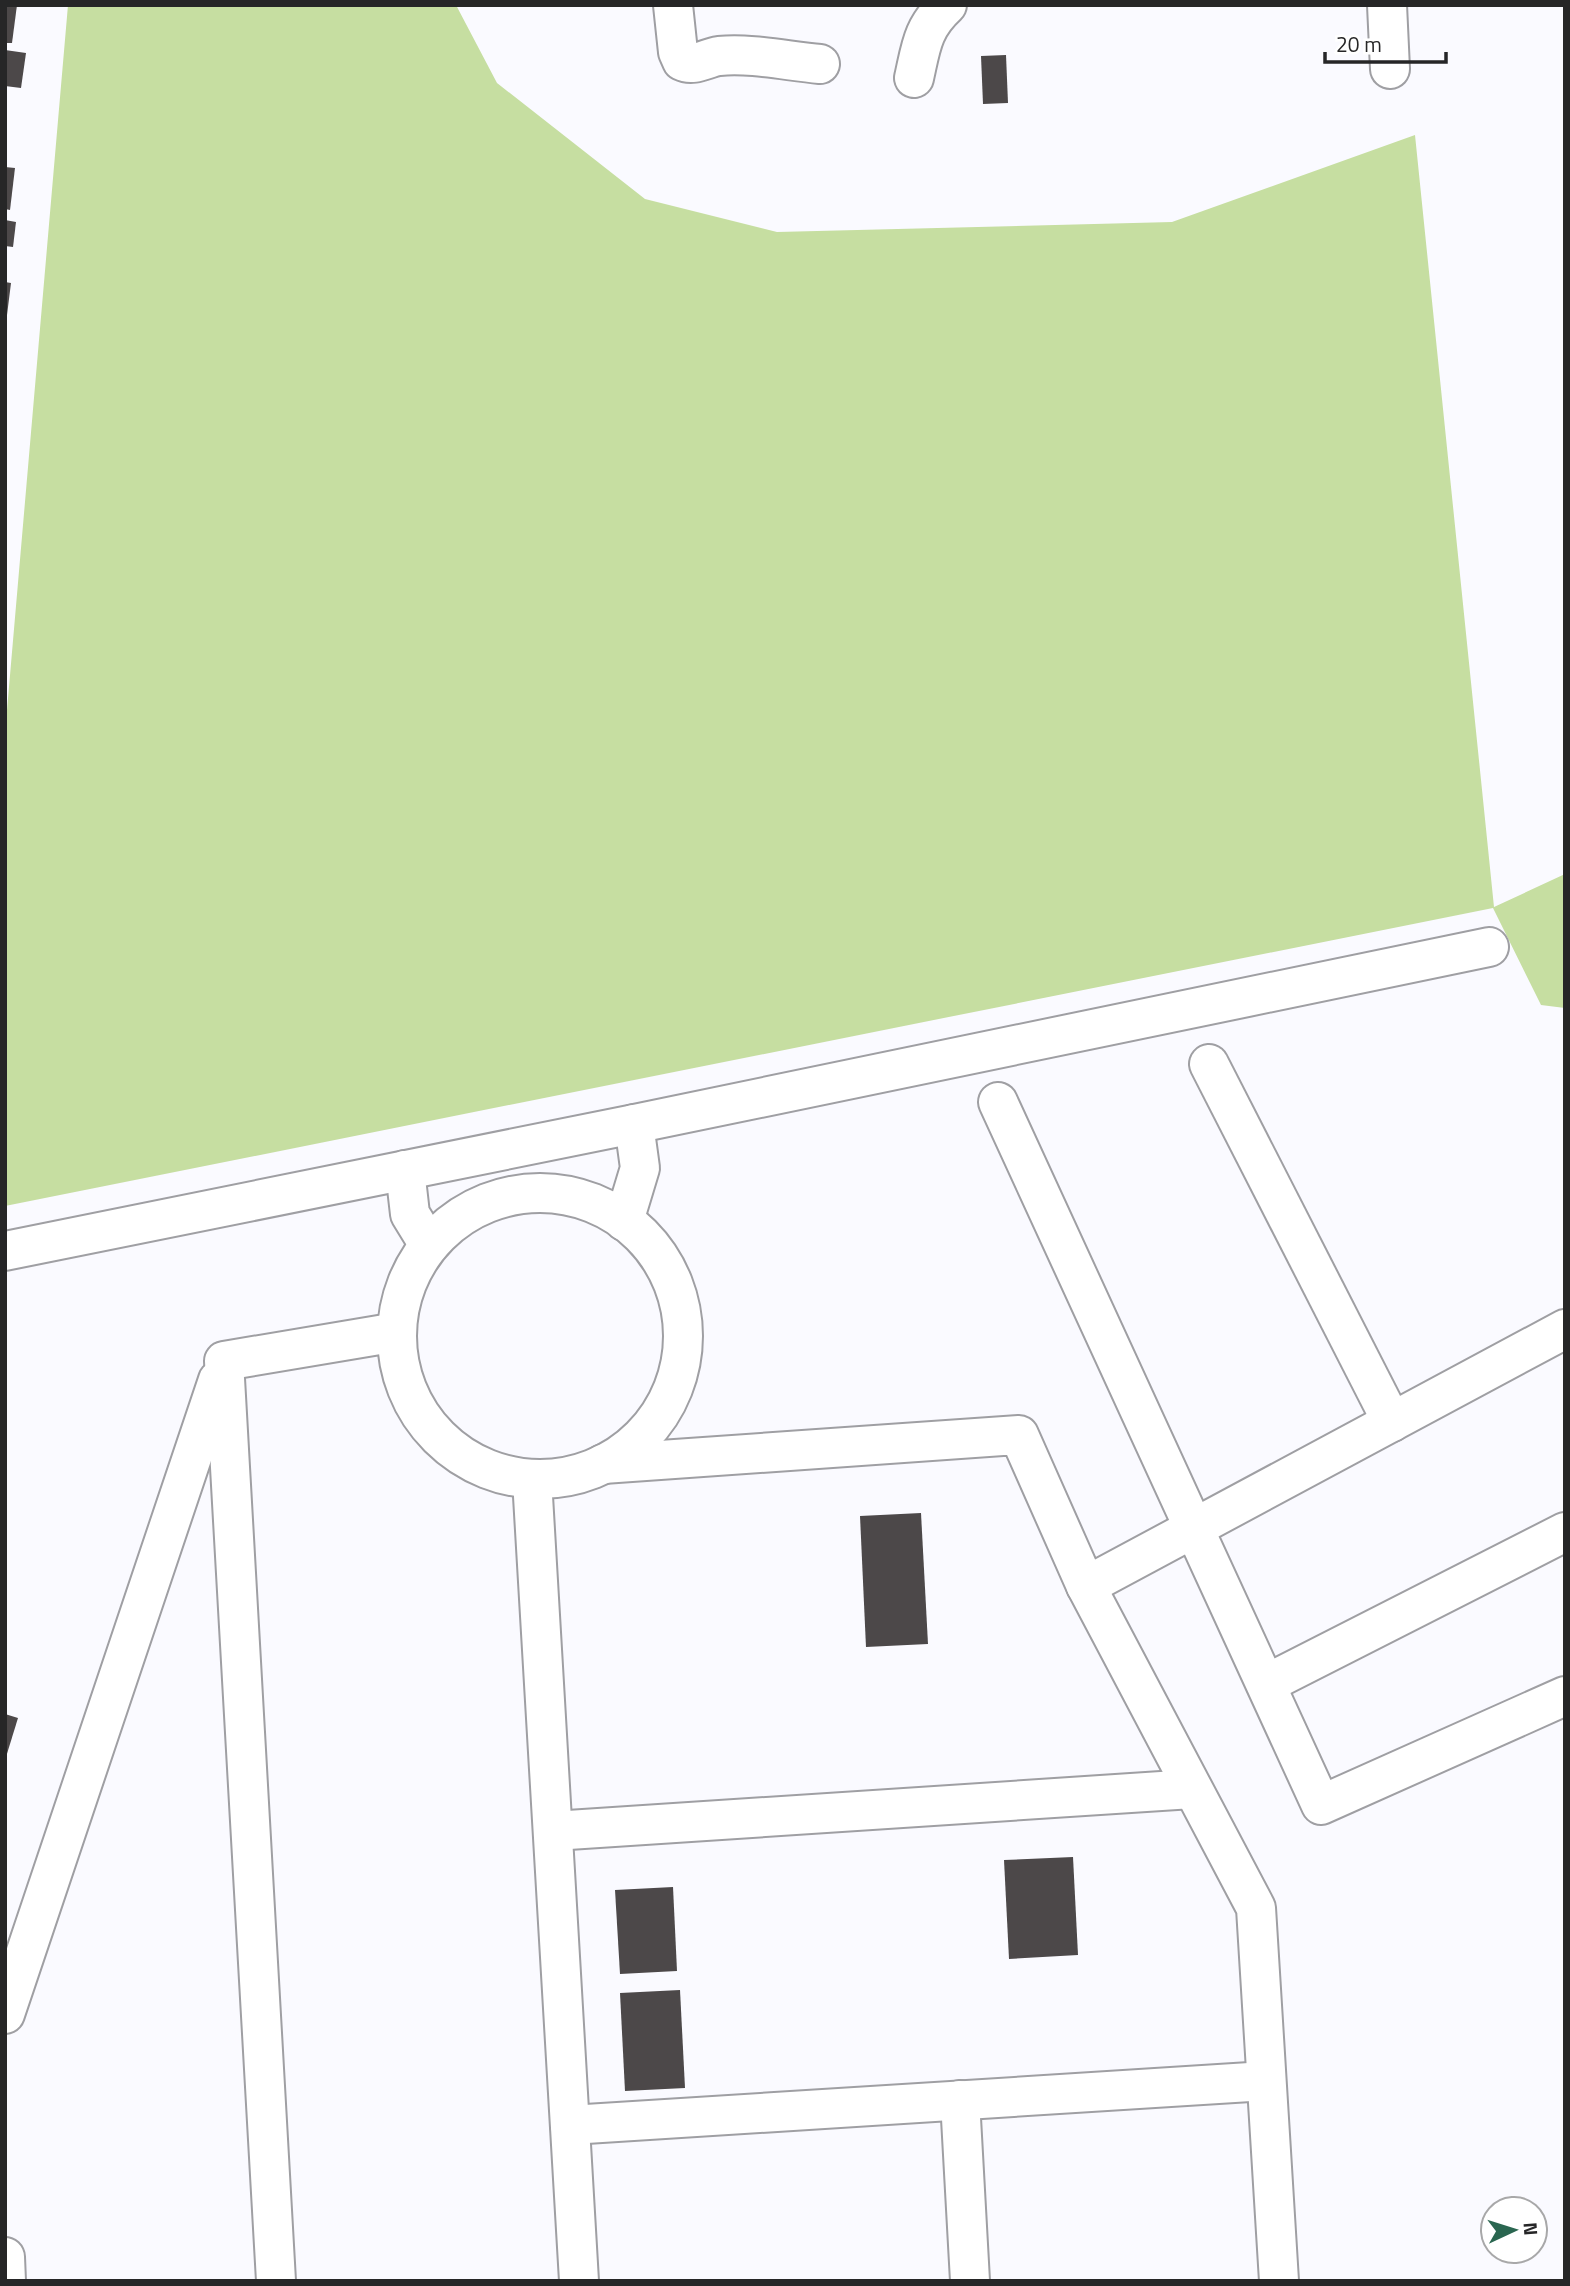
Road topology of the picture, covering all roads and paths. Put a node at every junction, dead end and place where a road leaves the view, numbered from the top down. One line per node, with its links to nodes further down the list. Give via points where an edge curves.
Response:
1 (673, 5): 4 (street, via 678,52 688,64 736,56)
2 (947, 5): 6 (street, via 924,33)
3 (1387, 5): 5 (street)
4 (820, 64)
5 (1390, 69)
6 (914, 78)
7 (1489, 947): 10 (street)
8 (1209, 1064): 18 (street)
9 (998, 1102): 21 (street)
10 (634, 1125): 11 (street); 12 (street, via 640,1168)
11 (405, 1170): 13 (street, via 410,1214); 14 (street)
12 (624, 1221): 13 (street, via 580,1198 519,1194 461,1215); 19 (street, via 655,1251 670,1278 680,1307 682,1337 679,1368 654,1422 634,1445)
13 (429, 1245): 16 (street, via 407,1283)
14 (5, 1251)
15 (1565, 1329): 18 (street)
16 (397, 1332): 17 (street); 20 (street, via 400,1368 409,1395 442,1441 492,1472)
17 (224, 1362): 28 (street); 34 (street)
18 (1392, 1422): 21 (street)
19 (603, 1464): 20 (street, via 571,1476); 23 (street, via 1019,1435)
20 (532, 1479): 27 (street)
21 (1194, 1528): 23 (street); 24 (street)
22 (1565, 1532): 24 (street)
23 (1086, 1586): 26 (street)
24 (1266, 1684): 25 (street, via 1321,1805)
25 (1565, 1696)
26 (1192, 1789): 27 (street); 29 (street, via 1256,1909)
27 (553, 1831): 31 (street)
28 (5, 2014)
29 (1266, 2081): 30 (street); 37 (street)
30 (960, 2100): 31 (street); 36 (street)
31 (570, 2125): 35 (street)
32 (5, 2257): 33 (street)
33 (6, 2281)
34 (276, 2281)
35 (579, 2281)
36 (970, 2281)
37 (1279, 2281)

